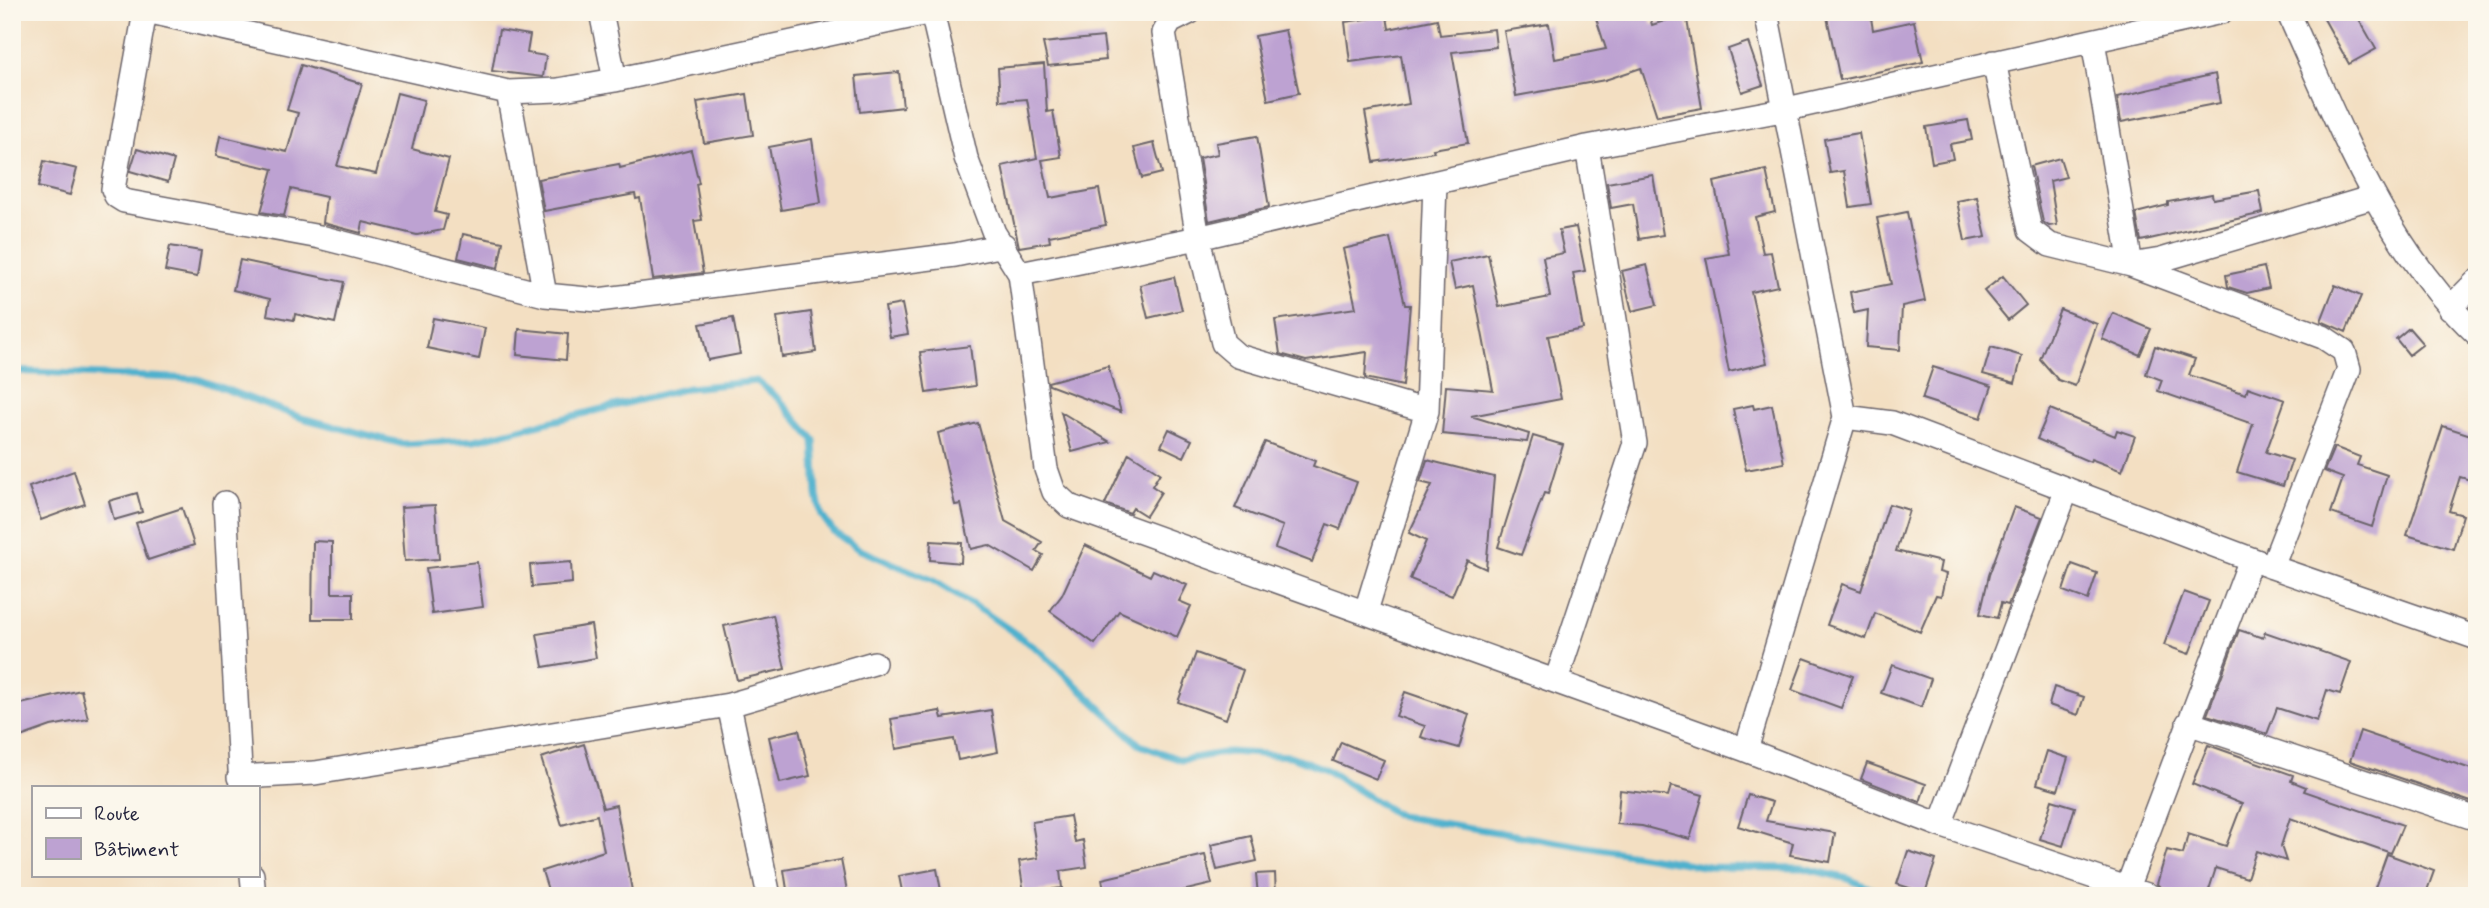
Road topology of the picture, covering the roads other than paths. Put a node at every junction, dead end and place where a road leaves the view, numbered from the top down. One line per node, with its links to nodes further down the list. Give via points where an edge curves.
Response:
1 (145, 12): 22 (street, via 113,189 116,196 320,237)
2 (151, 12): 12 (street)
3 (601, 12): 11 (street)
4 (932, 12): 11 (street); 18 (street, via 966,158 994,233)
5 (1190, 12): 17 (street, via 1170,22 1164,33)
6 (1766, 12): 13 (street)
7 (2221, 12): 9 (street)
8 (2288, 12): 16 (street)
9 (2093, 41): 10 (street); 19 (street)
10 (1994, 62): 13 (street); 19 (street, via 2031,230 2050,245)
11 (615, 80): 12 (street, via 558,90)
12 (508, 92): 22 (street)
13 (1787, 109): 14 (street); 26 (street)
14 (1587, 147): 15 (street); 33 (street, via 1635,443)
15 (1435, 183): 17 (street); 25 (street)
16 (2373, 197): 19 (street); 23 (street)
17 (1198, 238): 20 (street); 25 (street, via 1223,343 1238,356)
18 (1004, 246): 20 (street); 22 (street, via 598,300)
19 (2132, 265): 29 (street, via 2323,337 2344,351 2349,369)
20 (1020, 274): 30 (street, via 1046,469 1054,492 1069,506)
21 (2477, 281): 23 (street)
22 (545, 295)
23 (2450, 308): 24 (street)
24 (2477, 334)
25 (1427, 411): 30 (street)
26 (1845, 417): 27 (street, via 1892,423); 36 (street)
27 (2067, 489): 29 (street); 39 (street)
28 (225, 503): 37 (street)
29 (2261, 564): 31 (street); 35 (street)
30 (1366, 611): 33 (street)
31 (2477, 638)
32 (874, 663): 34 (street)
33 (1556, 681): 36 (street)
34 (729, 705): 37 (street); 43 (street)
35 (2188, 723): 38 (street); 41 (street)
36 (1746, 750): 39 (street)
37 (240, 782)
38 (2477, 819)
39 (1940, 825): 41 (street)
40 (252, 876): 42 (street)
41 (2127, 888): 44 (street)
42 (254, 896)
43 (769, 896)
44 (2150, 896)

